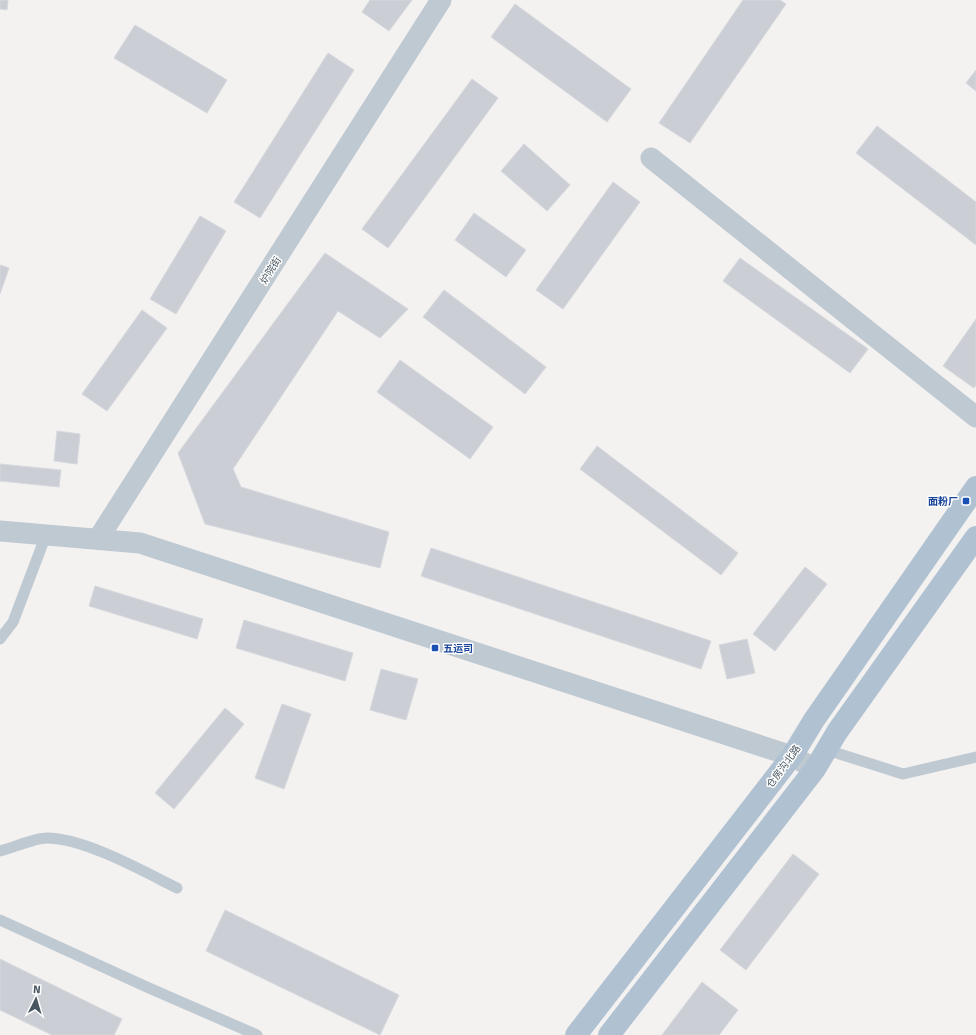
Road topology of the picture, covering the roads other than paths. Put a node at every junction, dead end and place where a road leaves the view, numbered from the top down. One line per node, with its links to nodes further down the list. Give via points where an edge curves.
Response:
1 (441, 0): 8 (street, 炉院街)
2 (651, 158): 3 (street)
3 (976, 416)
4 (976, 487): 11 (main road, 仓房沟北路, via 814,720)
5 (0, 531): 6 (street)
6 (46, 535): 8 (street); 9 (lane, via 13,622)
7 (976, 537): 10 (main road)
8 (98, 539): 11 (street, via 140,542)
9 (0, 639)
10 (827, 750): 12 (lane, via 903,774); 13 (main road)
11 (792, 756): 13 (street); 18 (main road, 仓房沟北路)
12 (976, 757)
13 (815, 769): 19 (main road)
14 (0, 851): 15 (lane, via 46,838 71,841 128,863)
15 (177, 888)
16 (0, 920): 17 (lane)
17 (257, 1035)
18 (576, 1035)
19 (609, 1035)

